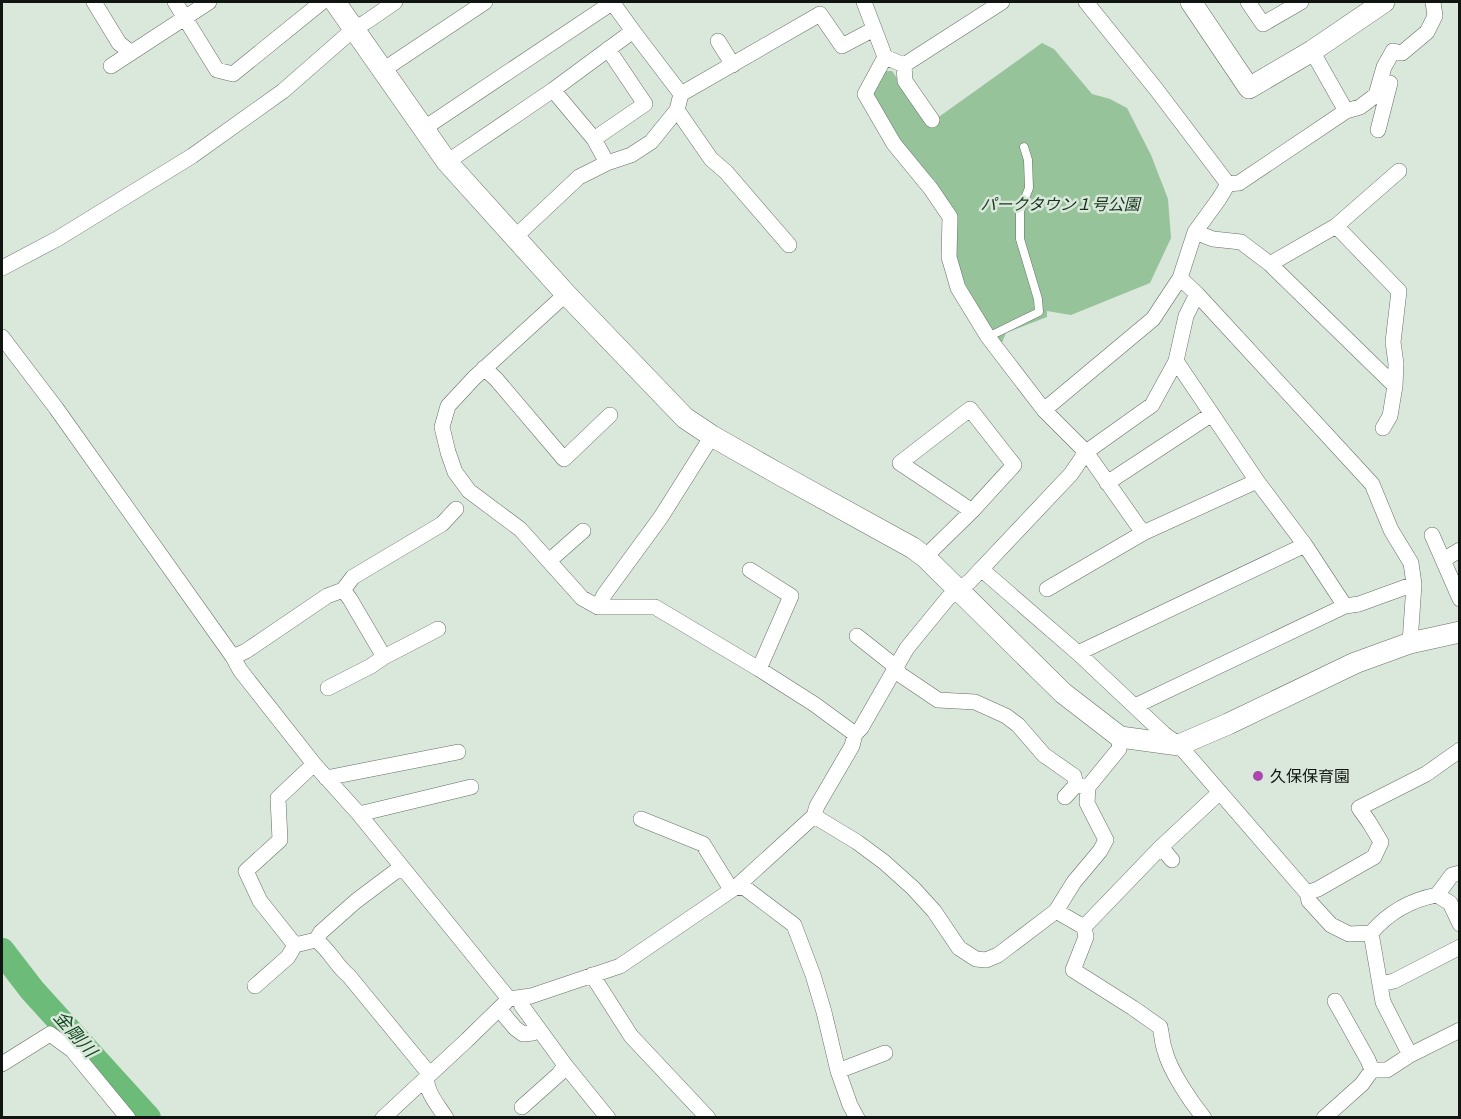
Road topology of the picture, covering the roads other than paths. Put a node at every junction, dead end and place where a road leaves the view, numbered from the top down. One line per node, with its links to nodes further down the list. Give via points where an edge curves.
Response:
1 (94, 2): 26 (street, via 119,43)
2 (175, 2): 18 (street)
3 (209, 2): 18 (street)
4 (322, 2): 18 (street, via 233,74 217,70)
5 (335, 2): 19 (street)
6 (395, 2): 19 (street)
7 (485, 2): 31 (street)
8 (612, 2): 21 (street); 37 (street)
9 (864, 2): 20 (street)
10 (1002, 2): 29 (street)
11 (1086, 2): 44 (street)
12 (1191, 2): 24 (street, via 1249,88)
13 (1248, 2): 14 (street, via 1263,24)
14 (1301, 2)
15 (1383, 2): 24 (street)
16 (1433, 2): 25 (street, via 1435,16 1427,32)
17 (817, 8): 20 (street, via 842,46); 28 (street)
18 (185, 17): 26 (street)
19 (355, 28): 31 (street); 50 (street, via 283,91 192,156)
20 (874, 29): 27 (street)
21 (633, 31): 23 (street); 33 (street)
22 (718, 41): 28 (street)
23 (608, 49): 32 (street); 39 (street, via 645,104)
24 (1312, 51): 35 (street)
25 (1402, 52): 35 (street, via 1393,51 1376,95); 38 (street)
26 (131, 53): 30 (street)
27 (885, 57): 29 (street); 55 (street, via 865,94 894,144 950,217 949,257 958,288)
28 (733, 64): 33 (street)
29 (904, 65): 36 (street, via 905,81)
30 (111, 66)
31 (383, 70): 37 (street)
32 (553, 90): 39 (street); 41 (street)
33 (681, 94): 34 (street)
34 (677, 110): 42 (street, via 651,142); 48 (street, via 711,159)
35 (1346, 111): 44 (street, via 1239,183)
36 (932, 120)
37 (423, 129): 41 (street)
38 (1378, 130)
39 (594, 140): 42 (street)
40 (1024, 147): 55 (lane, via 1029,188 1020,211 1020,239 1039,312)
41 (447, 162): 47 (street)
42 (607, 163): 47 (street, via 579,177)
43 (1399, 171): 45 (street)
44 (1228, 184): 46 (street)
45 (1336, 226): 49 (street); 58 (street, via 1399,291 1392,342)
46 (1195, 232): 49 (street, via 1241,242); 51 (street)
47 (515, 237): 52 (street)
48 (789, 245)
49 (1270, 264): 58 (street)
50 (2, 268)
51 (1180, 278): 53 (street); 59 (street, via 1153,319)
52 (566, 294): 57 (street); 63 (street, via 685,418)
53 (1197, 294): 56 (street, via 1186,316); 79 (street, via 1372,484 1391,530 1411,562)
54 (2, 337): 91 (street)
55 (988, 337): 59 (street)
56 (1176, 361): 60 (street); 64 (street, via 1152,405)
57 (484, 368): 61 (street, via 564,459); 76 (street, via 448,406 442,427 448,452 455,472 469,491 520,529)
58 (1395, 386): 62 (street, via 1390,416)
59 (1044, 410): 64 (street)
60 (1212, 414): 65 (street); 66 (street)
61 (610, 415)
62 (1383, 428)
63 (712, 436): 74 (street); 85 (street)
64 (1086, 452): 66 (street); 77 (street, via 1071,474)
65 (1257, 481): 70 (street); 72 (street)
66 (1107, 483): 70 (street)
67 (456, 509): 82 (street, via 441,524 353,577)
68 (972, 511): 68 (street, via 1014,465 970,409 900,463); 74 (street)
69 (583, 531): 76 (street)
70 (1143, 533): 81 (street)
71 (1432, 535): 75 (street)
72 (1305, 545): 84 (street); 90 (street)
73 (1460, 549): 75 (street)
74 (925, 557): 80 (street)
75 (1443, 560): 83 (street)
76 (549, 561): 85 (street, via 582,598)
77 (981, 569): 80 (street); 90 (street)
78 (750, 570): 94 (street, via 791,596)
79 (1414, 584): 84 (street); 89 (street)
80 (958, 589): 93 (street, via 907,648); 98 (street, via 1064,693)
81 (1047, 589)
82 (342, 590): 91 (street); 92 (street)
83 (1460, 598)
84 (1345, 606): 96 (street)
85 (598, 607): 94 (street, via 656,607)
86 (438, 628): 92 (street)
87 (1460, 632): 89 (street)
88 (857, 636): 93 (street)
89 (1410, 643): 99 (street, via 1355,663)
90 (1078, 653): 96 (street)
91 (233, 657): 102 (street)
92 (384, 657): 95 (street)
93 (896, 667): 97 (street); 104 (street, via 901,675 938,700 975,702 1006,716)
94 (759, 669): 97 (street)
95 (328, 688)
96 (1135, 706): 99 (street)
97 (855, 734): 109 (street)
98 (1120, 737): 99 (street); 104 (street, via 1119,749)
99 (1179, 745): 106 (street)
100 (1460, 750): 116 (street, via 1426,774 1359,808 1381,842 1374,857)
101 (458, 752): 103 (street)
102 (314, 764): 103 (street); 123 (street, via 278,798 280,840 246,871 260,901)
103 (326, 778): 108 (street)
104 (1082, 786): 107 (street); 118 (street, via 1106,840)
105 (471, 787): 108 (street)
106 (1220, 792): 111 (street); 116 (street)
107 (1065, 797)
108 (359, 814): 113 (street)
109 (814, 816): 115 (street); 118 (street, via 884,862 934,910 959,948 976,959 998,956)
110 (641, 819): 115 (street, via 703,844 729,886)
111 (1161, 848): 112 (street); 120 (street)
112 (1172, 860)
113 (404, 871): 122 (street, via 396,871 356,901); 129 (street)
114 (1460, 873): 117 (street, via 1452,875)
115 (736, 887): 125 (street, via 620,966); 137 (street, via 745,888 794,925 824,1011)
116 (1307, 893): 121 (street, via 1309,901 1331,925 1349,934)
117 (1437, 895): 119 (street, via 1450,903); 121 (street, via 1409,903)
118 (1056, 911): 120 (street)
119 (1460, 924)
120 (1084, 927): 146 (street, via 1086,937 1073,970 1160,1027 1170,1063)
121 (1371, 933): 126 (street)
122 (316, 940): 123 (street); 138 (street, via 427,1071)
123 (295, 945): 127 (street, via 288,957)
124 (1460, 946): 126 (street, via 1394,981)
125 (592, 975): 129 (street); 144 (street, via 631,1036)
126 (1380, 984): 133 (street, via 1383,1002)
127 (255, 986)
128 (1335, 1001): 136 (street)
129 (509, 1002): 130 (street, via 522,1006); 130 (street, via 515,1028 523,1034); 138 (street)
130 (537, 1029): 135 (street)
131 (1460, 1030): 133 (street)
132 (885, 1053): 137 (street)
133 (1410, 1055): 136 (street, via 1387,1070)
134 (2, 1064): 140 (street, via 50,1034 72,1050)
135 (565, 1065): 139 (street); 143 (street)
136 (1372, 1070): 147 (street)
137 (838, 1071): 145 (street)
138 (426, 1079): 141 (street); 142 (street, via 427,1088)
139 (522, 1107)
140 (128, 1118)
141 (383, 1118)
142 (446, 1118)
143 (608, 1118)
144 (708, 1118)
145 (857, 1118)
146 (1204, 1118)
147 (1324, 1118)

